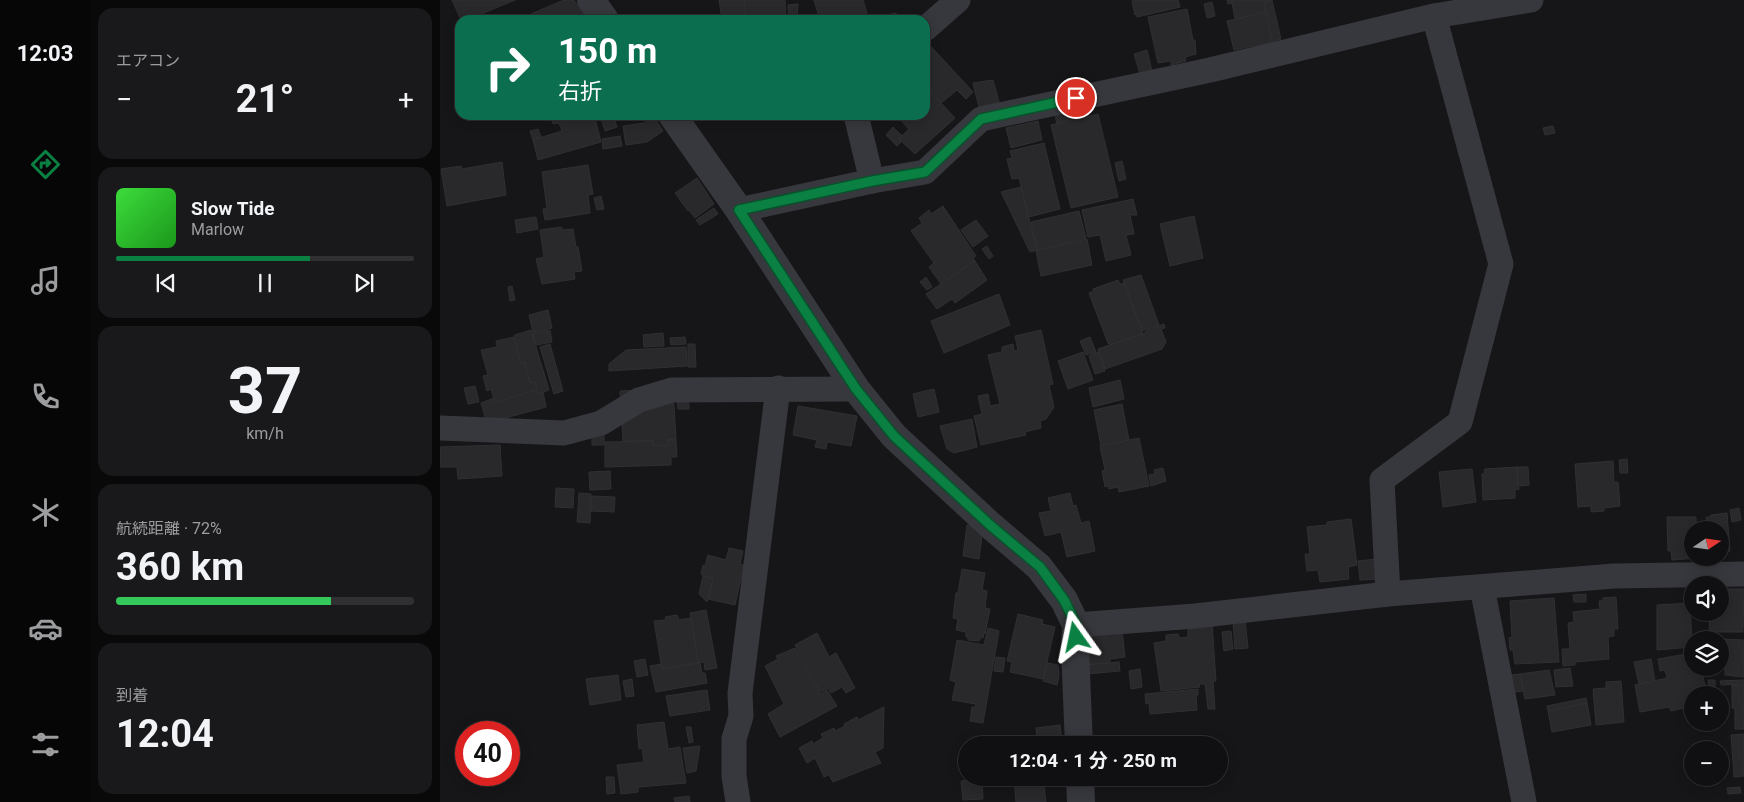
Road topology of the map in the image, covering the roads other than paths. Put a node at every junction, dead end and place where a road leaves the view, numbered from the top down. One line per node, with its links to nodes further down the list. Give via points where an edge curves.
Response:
1 (591, 0): 4 (street)
2 (958, 0): 6 (street)
3 (1531, 0): 5 (street)
4 (602, 15)
5 (1434, 16): 9 (street, via 1210,70 981,119 925,172); 16 (street, via 1501,264 1460,422 1382,480)
6 (930, 25)
7 (676, 120): 10 (street)
8 (857, 120): 9 (street)
9 (872, 181): 10 (street)
10 (739, 210): 12 (street)
11 (778, 388): 12 (street); 13 (street, via 672,390 639,400 601,422 564,433); 20 (street, via 740,694 741,716 734,739)
12 (856, 389): 17 (street, via 894,436 1040,567 1064,600)
13 (440, 428)
14 (1744, 574): 15 (street, via 1614,576)
15 (1482, 587): 16 (street); 22 (street)
16 (1388, 594): 17 (street, via 1195,616)
17 (1076, 625): 18 (street)
18 (1079, 736)
19 (1080, 786): 21 (street)
20 (738, 802)
21 (1081, 802)
22 (1524, 802)

